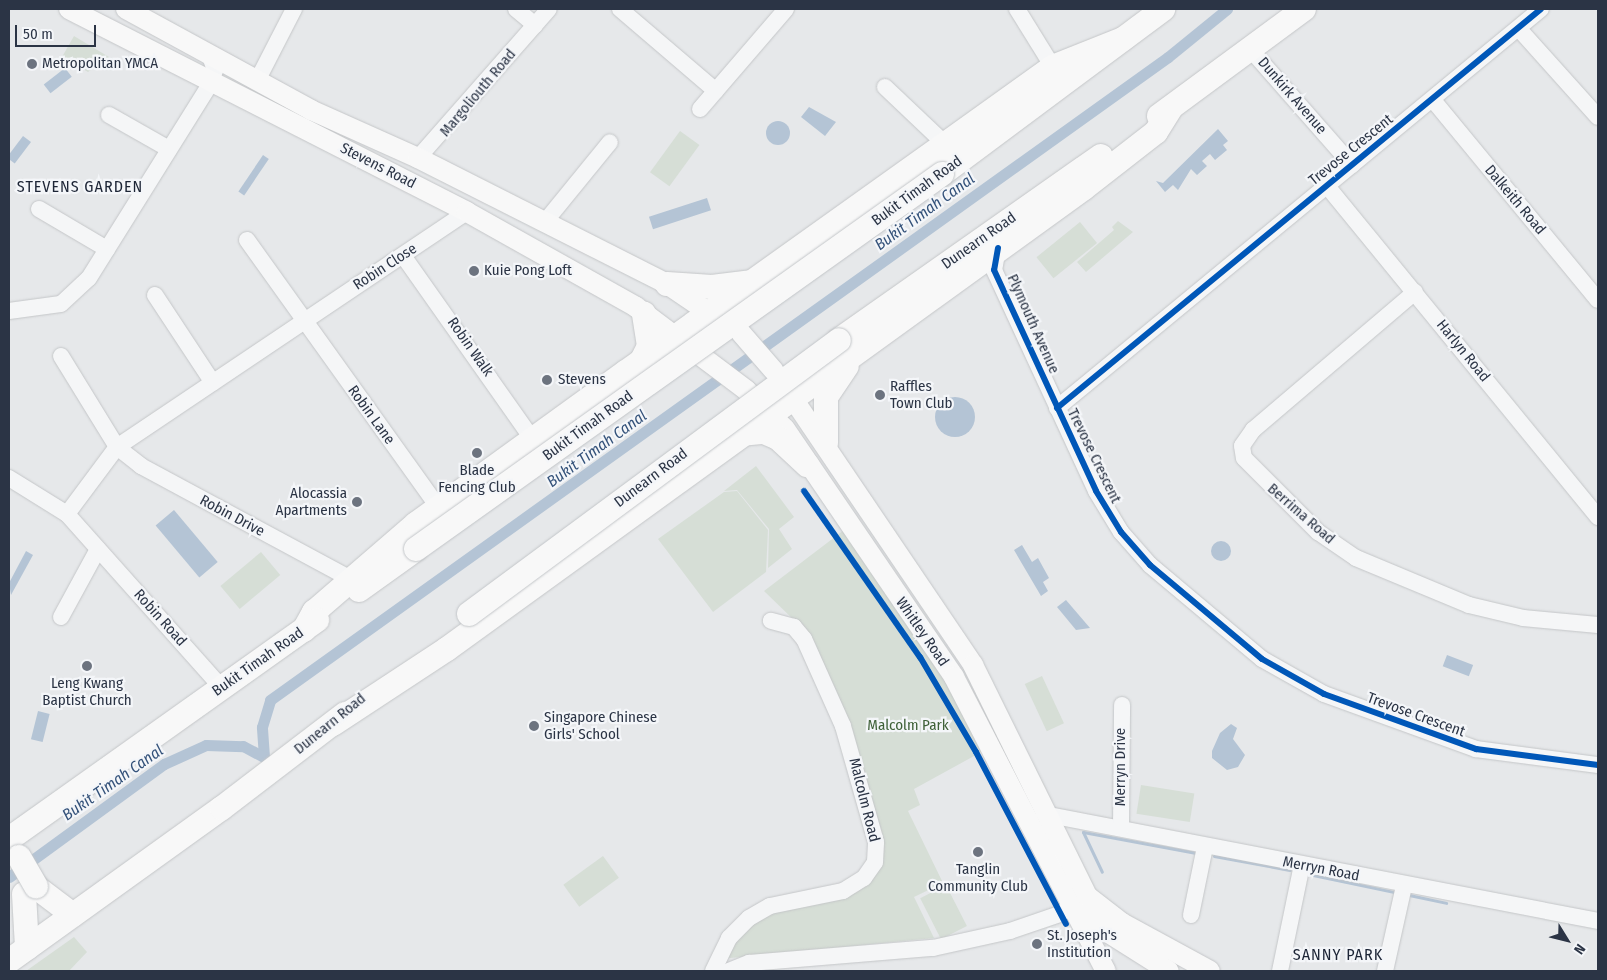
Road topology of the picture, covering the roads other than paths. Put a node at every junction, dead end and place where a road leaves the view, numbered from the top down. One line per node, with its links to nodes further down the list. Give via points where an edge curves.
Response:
1 (69, 9): 20 (main road, Stevens Road)
2 (126, 9): 16 (main road, Stevens Road)
3 (294, 9): 19 (street)
4 (516, 9): 12 (street)
5 (549, 9): 12 (street, Margoliouth Road)
6 (620, 9): 22 (street)
7 (785, 9): 22 (street)
8 (1017, 9): 17 (street)
9 (1163, 9): 14 (highway, Bukit Timah Road)
10 (1304, 9): 15 (highway, Dunearn Road)
11 (1542, 9): 13 (street, Trevose Crescent)
12 (535, 25): 31 (street, Margoliouth Road)
13 (1519, 28): 23 (street, Trevose Crescent); 27 (street)
14 (1123, 39): 17 (highway); 72 (highway, Bukit Timah Road, bridge, via 942,174)
15 (1251, 50): 32 (street, Dunkirk Avenue); 39 (highway, Dunearn Road, via 1171,108)
16 (210, 56): 18 (main road, Stevens Road); 20 (street, via 215,70)
17 (1053, 67): 29 (highway)
18 (238, 71): 19 (main road, Stevens Road); 24 (main road, via 234,90)
19 (257, 81): 31 (main road, Stevens Road)
20 (210, 84): 24 (main road, Stevens Road); 30 (street)
21 (885, 86): 29 (street, Bukit Timah Road)
22 (716, 91): 25 (street)
23 (1433, 100): 32 (street, Trevose Crescent); 45 (street, Dalkeith Road)
24 (247, 104): 35 (main road, Stevens Road)
25 (700, 109)
26 (109, 115): 30 (street)
27 (1598, 117)
28 (610, 142): 36 (street)
29 (945, 144): 41 (highway)
30 (169, 149): 38 (street)
31 (418, 158): 36 (main road, Stevens Road)
32 (1352, 165): 33 (street, Trevose Crescent)
33 (1327, 186): 43 (street, Harlyn Road); 56 (street, Trevose Crescent)
34 (39, 209): 38 (street)
35 (467, 212): 40 (street, Robin Close); 47 (main road, Stevens Road)
36 (544, 223): 42 (main road, Stevens Road)
37 (247, 240): 49 (street)
38 (107, 249): 46 (street, via 66,302)
39 (990, 254): 50 (highway); 56 (street, Plymouth Avenue); 75 (highway, Dunearn Road, bridge, via 469,614)
40 (404, 257): 49 (street, Robin Close); 59 (street, Robin Walk)
41 (757, 282): 42 (highway, via 712,287); 48 (highway)
42 (667, 284): 48 (main road, Stevens Road)
43 (1415, 292): 66 (street, Harlyn Road); 71 (street, Berrima Road, via 1253,430 1242,446 1244,458 1318,532 1356,558 1468,605 1523,618)
44 (155, 295): 54 (street)
45 (1598, 300)
46 (9, 312)
47 (644, 313): 51 (main road, Stevens Road); 53 (highway, via 649,346)
48 (710, 314): 51 (highway); 55 (main road, Whitley Road, bridge, via 741,333 774,371)
49 (303, 322): 54 (street, Robin Close); 64 (street, Robin Lane)
50 (876, 335): 55 (highway); 60 (highway, via 826,396)
51 (679, 336): 53 (highway); 57 (main road, Whitley Road)
52 (61, 356): 61 (street)
53 (642, 362): 59 (highway)
54 (213, 383): 61 (street, Robin Close)
55 (792, 398): 57 (highway); 60 (main road, Whitley Road)
56 (1058, 408): 76 (street, Trevose Crescent, via 1096,491 1121,532 1150,565 1262,659 1324,694 1444,741 1533,760)
57 (772, 414): 58 (highway); 62 (main road, Whitley Road)
58 (740, 434): 62 (highway, via 764,432 778,438); 75 (highway, via 447,649)
59 (533, 440): 64 (highway)
60 (826, 443): 77 (main road, Whitley Road, via 977,672 1006,724)
61 (117, 447): 65 (street, Robin Close); 68 (street, Robin Drive, via 151,473)
62 (807, 465): 85 (main road, Whitley Road, via 954,677)
63 (9, 478): 65 (street, Robin Road)
64 (439, 508): 68 (highway)
65 (68, 514): 67 (street, Robin Road)
66 (1598, 517)
67 (98, 549): 69 (street); 73 (street, Robin Road)
68 (351, 579): 72 (highway, via 314,612)
69 (61, 617)
70 (771, 621): 90 (street, Malcolm Road, via 794,627 804,639 843,726 876,842 875,862 864,878 843,891 770,906 749,918 729,938)
71 (1598, 625)
72 (304, 630): 73 (highway, Bukit Timah Road)
73 (221, 687): 80 (highway, Bukit Timah Road, via 32,822)
74 (1122, 705): 78 (street, Merryn Drive)
75 (333, 724): 86 (highway, Dunearn Road)
76 (1598, 765)
77 (1044, 814): 78 (street, Merryn Road); 84 (main road, Whitley Road)
78 (1121, 828): 79 (street, Merryn Road)
79 (1205, 846): 81 (street, Merryn Road); 87 (street)
80 (12, 856): 83 (highway, bridge)
81 (1302, 865): 82 (street, Merryn Road); 95 (street)
82 (1404, 886): 88 (street, Merryn Road); 96 (street)
83 (30, 890): 86 (highway); 89 (highway)
84 (1087, 896): 85 (street); 94 (main road, via 1122,923)
85 (1070, 908): 91 (street, via 1010,931 933,948 749,963); 92 (main road, Whitley Road); 93 (main road)
86 (74, 915): 89 (highway, Dunearn Road)
87 (1191, 915)
88 (1598, 921)
89 (18, 955)
90 (713, 971)
91 (730, 971)
92 (1106, 971)
93 (1168, 971)
94 (1210, 971)
95 (1280, 971)
96 (1385, 971)

